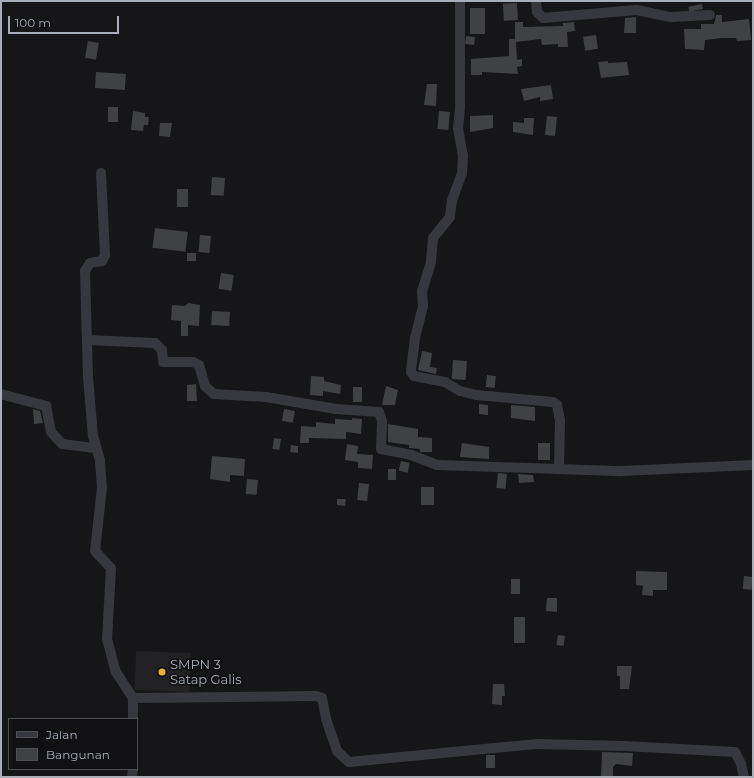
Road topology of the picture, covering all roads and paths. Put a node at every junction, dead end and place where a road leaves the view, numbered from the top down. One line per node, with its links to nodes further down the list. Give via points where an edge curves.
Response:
1 (460, 1): 9 (street, via 458,128 463,155 462,173 452,200 450,217 433,238 431,262 422,290 424,306 415,338 411,372 414,376 445,382 460,391 553,402 557,405 560,420)
2 (536, 1): 3 (street, via 537,12 543,18 631,10 671,17)
3 (710, 15)
4 (101, 174): 5 (street, via 105,255 102,261 90,263 85,271)
5 (87, 340): 7 (street); 9 (street, via 155,343 162,350 163,362 193,362 199,365 205,386 214,394 266,396 336,409 379,412 382,420 380,446 383,451 411,455 445,466)
6 (1, 394): 7 (street, via 46,406 51,432 62,444)
7 (96, 448): 10 (street, via 102,487 95,551 109,564 111,572 107,639 116,672)
8 (753, 465): 9 (street, via 622,471)
9 (559, 468)
10 (132, 698): 11 (street); 12 (street, via 316,696 322,698 337,751 349,762 537,744 624,746 735,752)
11 (133, 718)
12 (744, 777)

